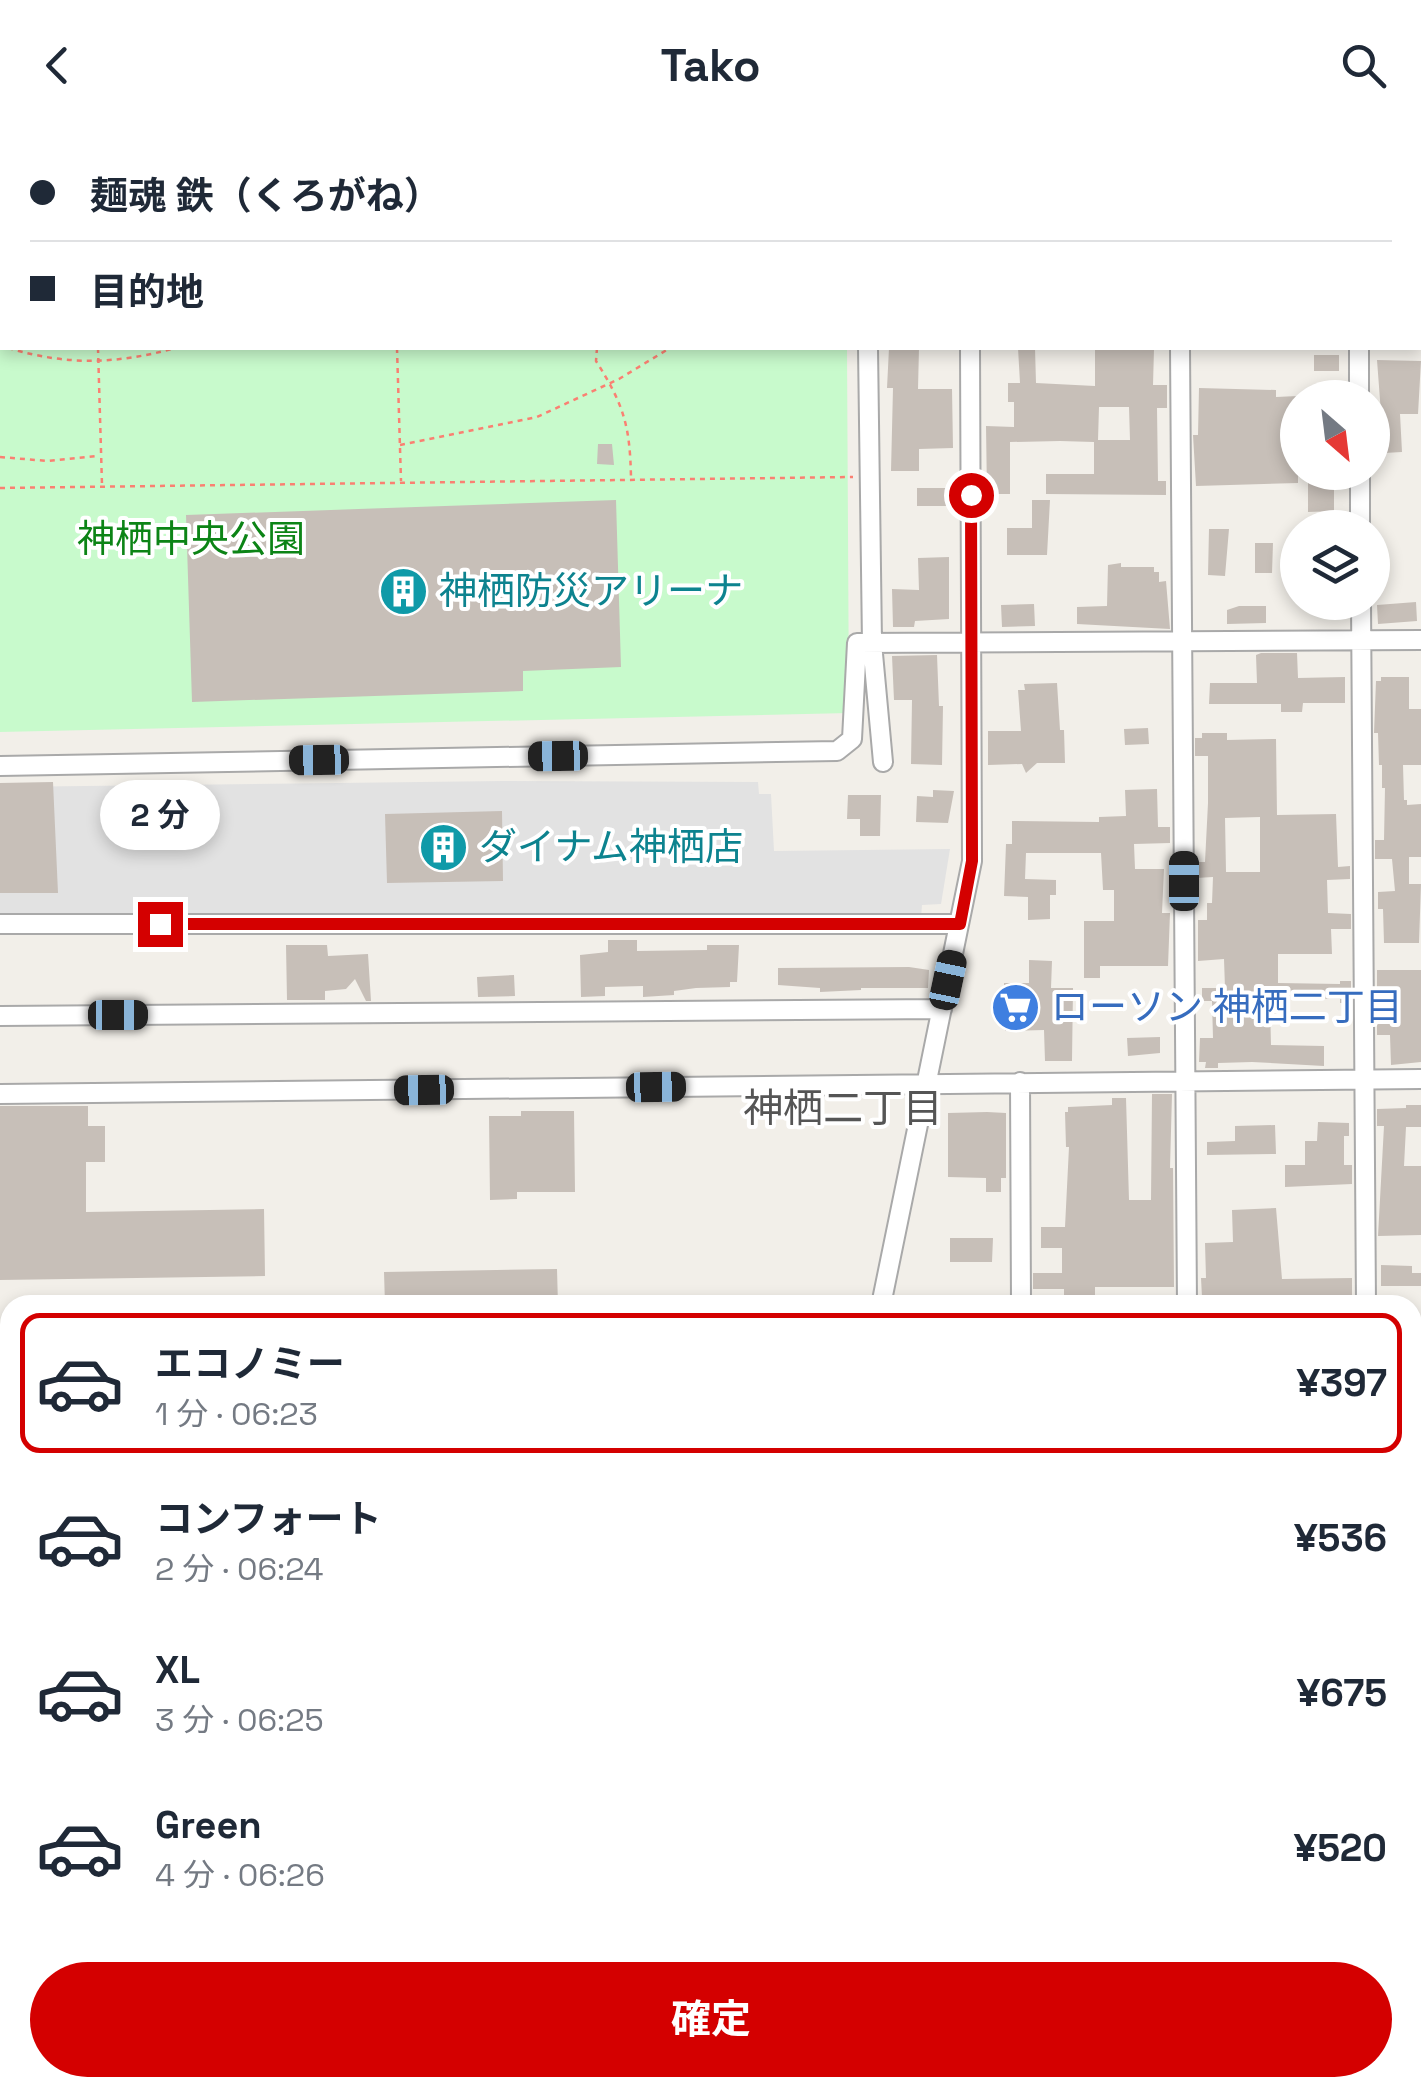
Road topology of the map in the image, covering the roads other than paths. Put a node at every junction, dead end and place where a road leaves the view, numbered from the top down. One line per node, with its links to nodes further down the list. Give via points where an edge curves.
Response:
1 (868, 350): 10 (street)
2 (970, 350): 11 (street)
3 (1180, 350): 9 (street)
4 (1359, 350): 5 (street)
5 (1359, 380)
6 (1361, 620): 7 (street)
7 (1362, 640): 8 (street); 9 (street); 20 (street)
8 (1421, 640)
9 (1183, 642): 11 (street); 19 (street)
10 (872, 643): 11 (street); 12 (street); 13 (street, via 857,642 852,739 836,751)
11 (972, 643): 15 (street, via 972,861)
12 (883, 762)
13 (0, 766)
14 (0, 924): 15 (street)
15 (960, 924): 16 (street)
16 (942, 1008): 17 (street); 22 (street)
17 (0, 1016)
18 (1421, 1079): 20 (street)
19 (1186, 1080): 20 (street); 21 (street); 26 (street)
20 (1364, 1080): 27 (street)
21 (1020, 1082): 22 (street); 25 (street)
22 (926, 1084): 23 (street); 24 (street)
23 (0, 1094)
24 (883, 1295)
25 (1020, 1295)
26 (1186, 1295)
27 (1366, 1295)

